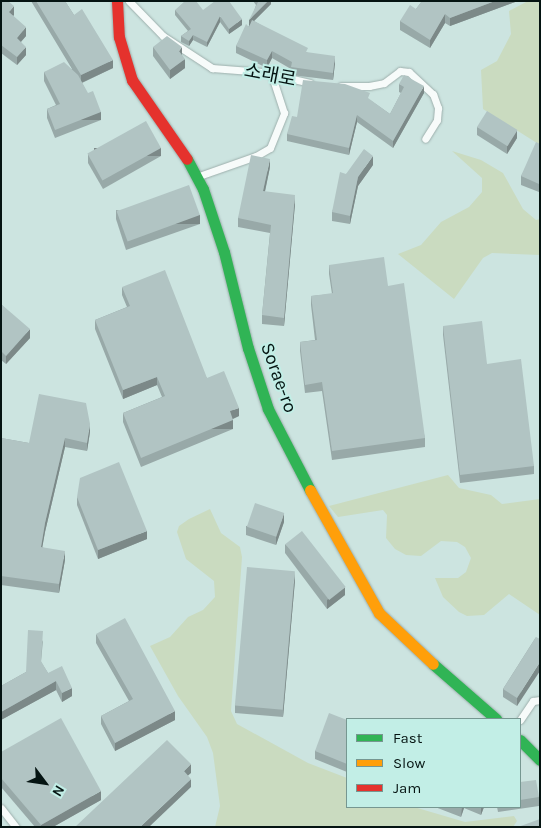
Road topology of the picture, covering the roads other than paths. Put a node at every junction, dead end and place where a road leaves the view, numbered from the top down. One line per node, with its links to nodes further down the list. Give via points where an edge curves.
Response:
1 (117, 1): 7 (street, Sorae-ro, via 119,36 132,80 180,148)
2 (129, 1): 3 (lane, 소래로, via 163,36 204,64 224,70)
3 (272, 75): 4 (lane, 소래로); 7 (lane, via 284,112 270,148)
4 (319, 84)
5 (336, 86): 6 (lane, via 370,86 384,83 400,71 408,72 433,94 438,108 436,120)
6 (425, 139)
7 (196, 177): 9 (street, Sorae-ro, via 224,252 248,348 268,409 342,549 391,626)
8 (540, 700): 10 (lane, via 533,701)
9 (495, 718)
10 (521, 719)
11 (521, 741): 12 (street)
12 (540, 760)
13 (1, 808): 14 (lane)
14 (16, 827)

